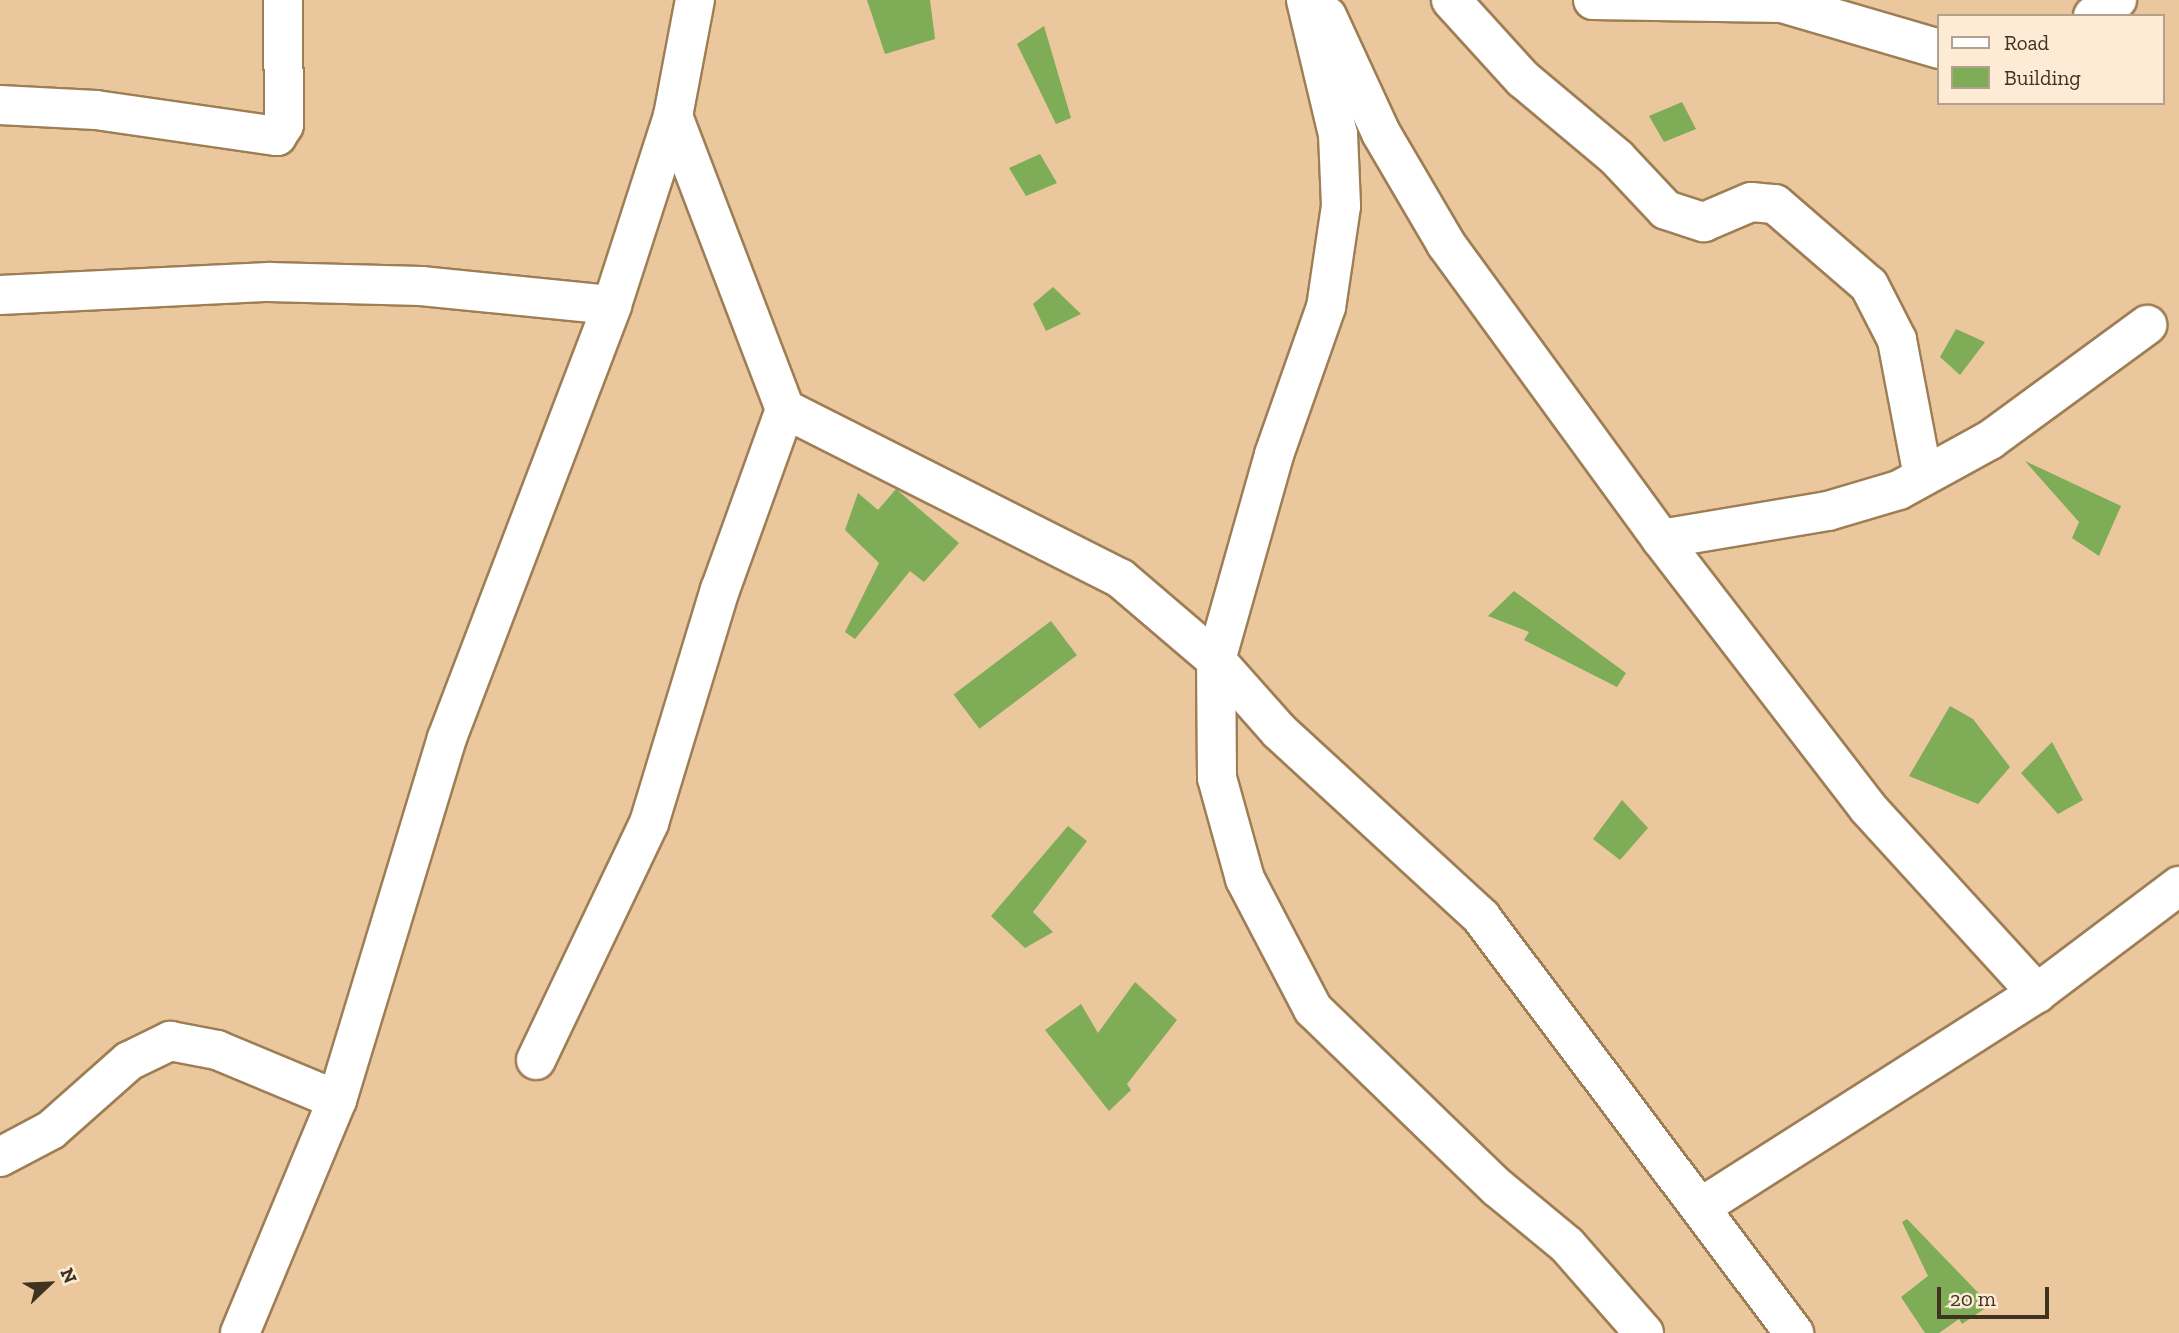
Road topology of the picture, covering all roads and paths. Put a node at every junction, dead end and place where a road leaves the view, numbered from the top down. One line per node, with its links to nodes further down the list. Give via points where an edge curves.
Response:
1 (283, 0): 10 (street, via 285,125 276,136 96,110)
2 (695, 0): 11 (street)
3 (1306, 0): 18 (street, via 1338,134 1340,206 1326,307 1273,455)
4 (1320, 0): 17 (street, via 1381,134 1446,244)
5 (1451, 0): 16 (street, via 1523,79 1618,158 1666,210 1704,222 1751,202 1775,204 1868,285 1897,340)
6 (1593, 0): 9 (street, via 1782,3)
7 (2117, 0): 8 (street)
8 (2096, 14)
9 (1938, 49)
10 (0, 105)
11 (673, 116): 13 (street); 15 (street)
12 (0, 295): 13 (street, via 269,282 421,286)
13 (612, 304): 22 (street, via 447,738)
14 (2147, 325): 16 (street, via 1990,440)
15 (785, 409): 18 (street, via 1120,578); 21 (street, via 720,590 649,823)
16 (1923, 476): 17 (street, via 1899,490 1828,511)
17 (1661, 539): 20 (street, via 1868,808)
18 (1216, 660): 24 (street, via 1279,731 1481,917); 26 (street, via 1217,778 1245,879 1313,1009 1498,1188 1567,1245)
19 (2179, 886): 20 (street)
20 (2037, 993): 24 (street)
21 (536, 1060)
22 (337, 1100): 23 (street, via 218,1051 170,1041 129,1061 51,1129); 25 (street)
23 (0, 1157)
24 (1700, 1208): 27 (street)
25 (240, 1333)
26 (1644, 1333)
27 (1794, 1333)

